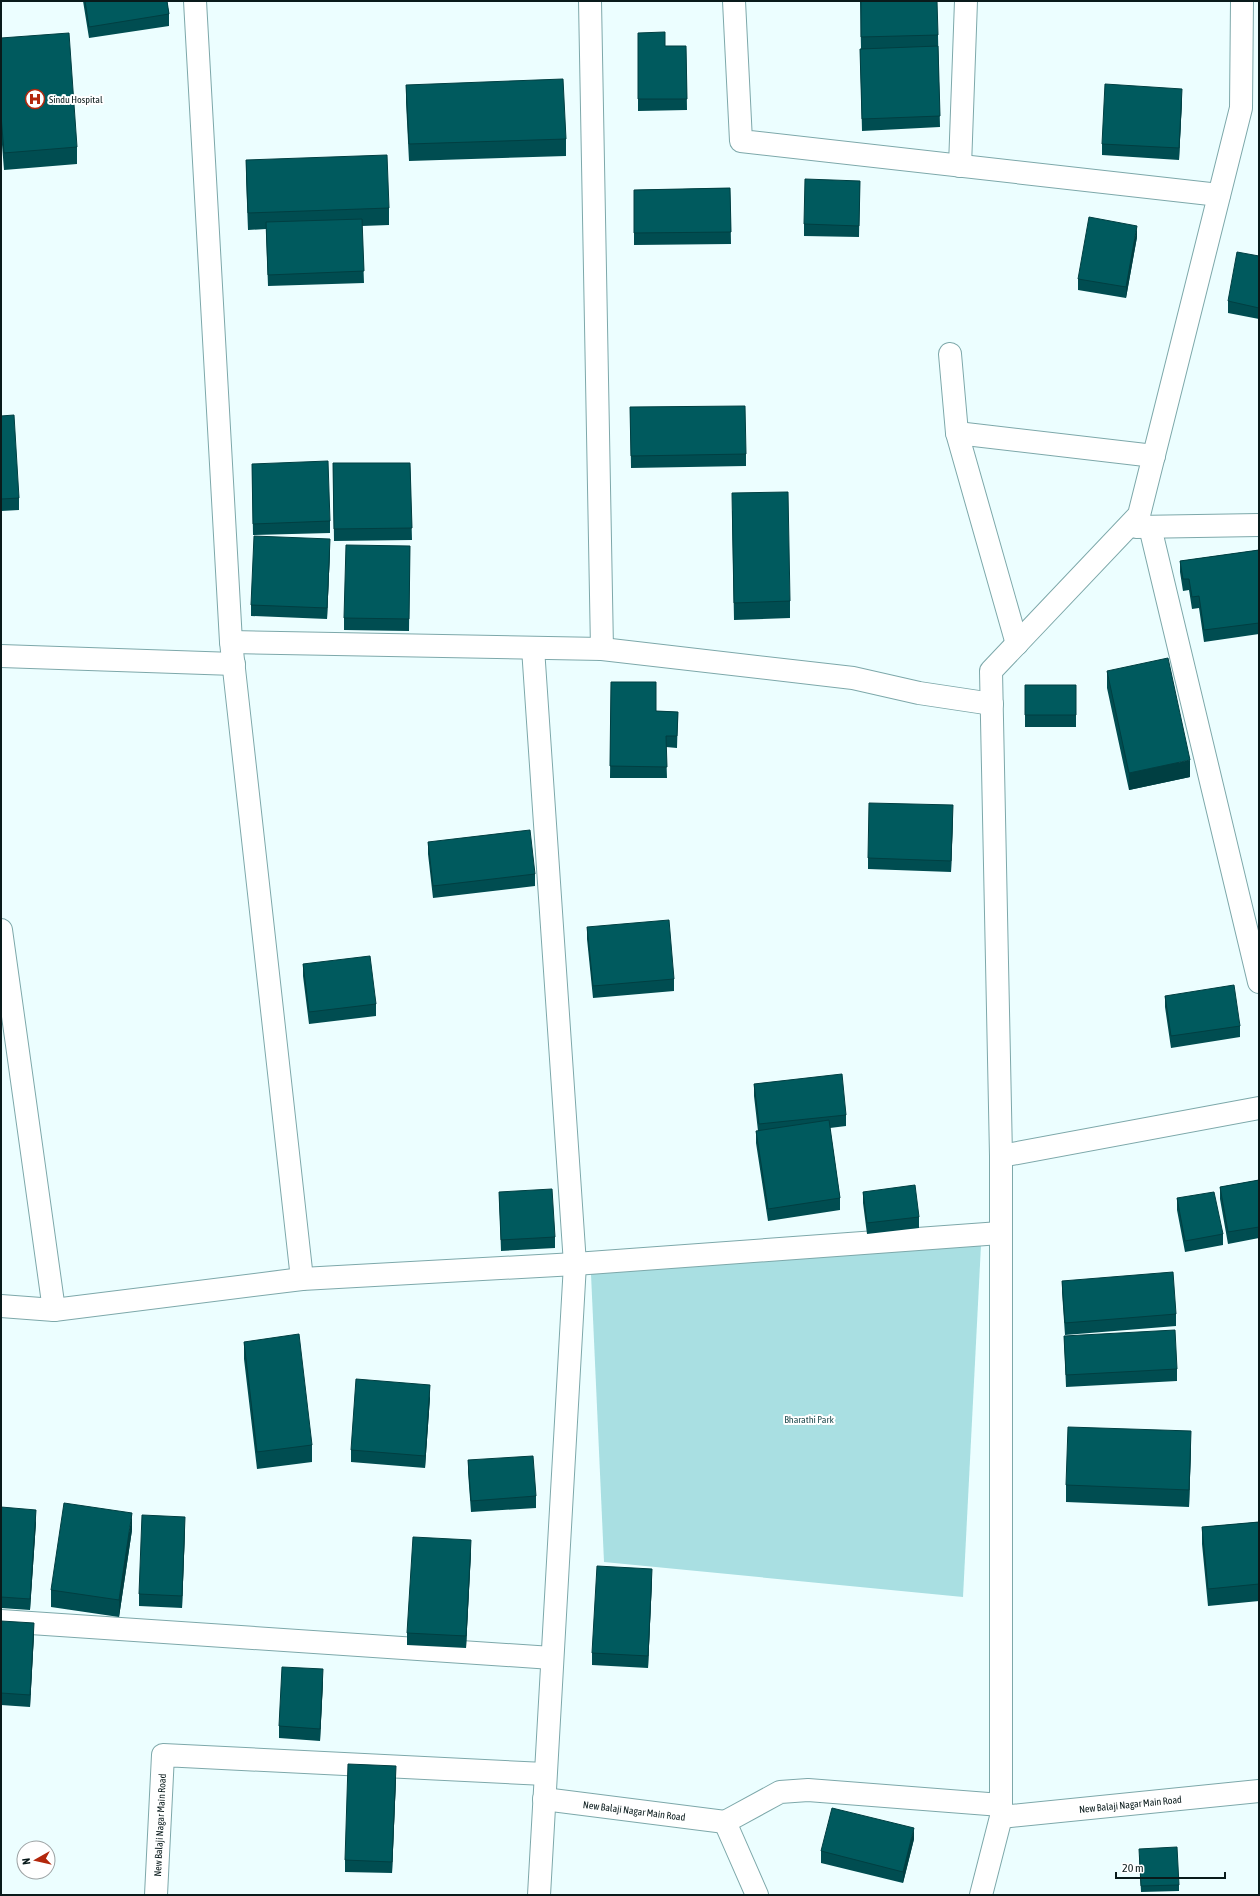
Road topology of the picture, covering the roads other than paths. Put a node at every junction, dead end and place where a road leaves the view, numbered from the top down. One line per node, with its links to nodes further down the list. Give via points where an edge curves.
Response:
1 (195, 1): 15 (street)
2 (590, 1): 18 (street)
3 (734, 1): 7 (street, via 741,141)
4 (966, 1): 7 (street)
5 (1242, 1): 6 (street)
6 (1250, 92): 8 (street, via 1241,108)
7 (960, 166): 8 (street)
8 (1220, 195): 11 (street)
9 (950, 354): 10 (street)
10 (957, 433): 11 (street); 16 (street)
11 (1154, 456): 13 (street, via 1139,515)
12 (1259, 524): 14 (street)
13 (1127, 527): 14 (street); 16 (street)
14 (1150, 527): 23 (street)
15 (231, 642): 17 (street); 20 (street)
16 (1017, 644): 21 (street, via 992,671)
17 (533, 648): 18 (street); 27 (street)
18 (602, 649): 21 (street, via 854,678 919,693)
19 (1, 656): 20 (street)
20 (234, 664): 28 (street)
21 (992, 704): 25 (street)
22 (1, 930): 30 (street)
23 (1259, 982)
24 (1259, 1108): 25 (street)
25 (1001, 1156): 26 (street)
26 (1000, 1233): 27 (street); 36 (street)
27 (575, 1264): 28 (street); 32 (street)
28 (302, 1279): 30 (street)
29 (1, 1306): 30 (street)
30 (54, 1310)
31 (1, 1621): 32 (street)
32 (552, 1658): 33 (street)
33 (545, 1774): 35 (street); 38 (street, New Balaji Nagar Main Road, via 163,1755)
34 (1259, 1791): 36 (street, New Balaji Nagar Main Road)
35 (544, 1799): 37 (street, New Balaji Nagar Main Road); 39 (street)
36 (1001, 1811): 37 (street, New Balaji Nagar Main Road, via 808,1790 780,1792); 41 (street)
37 (725, 1822): 40 (street)
38 (156, 1895)
39 (539, 1895)
40 (756, 1895)
41 (981, 1895)

